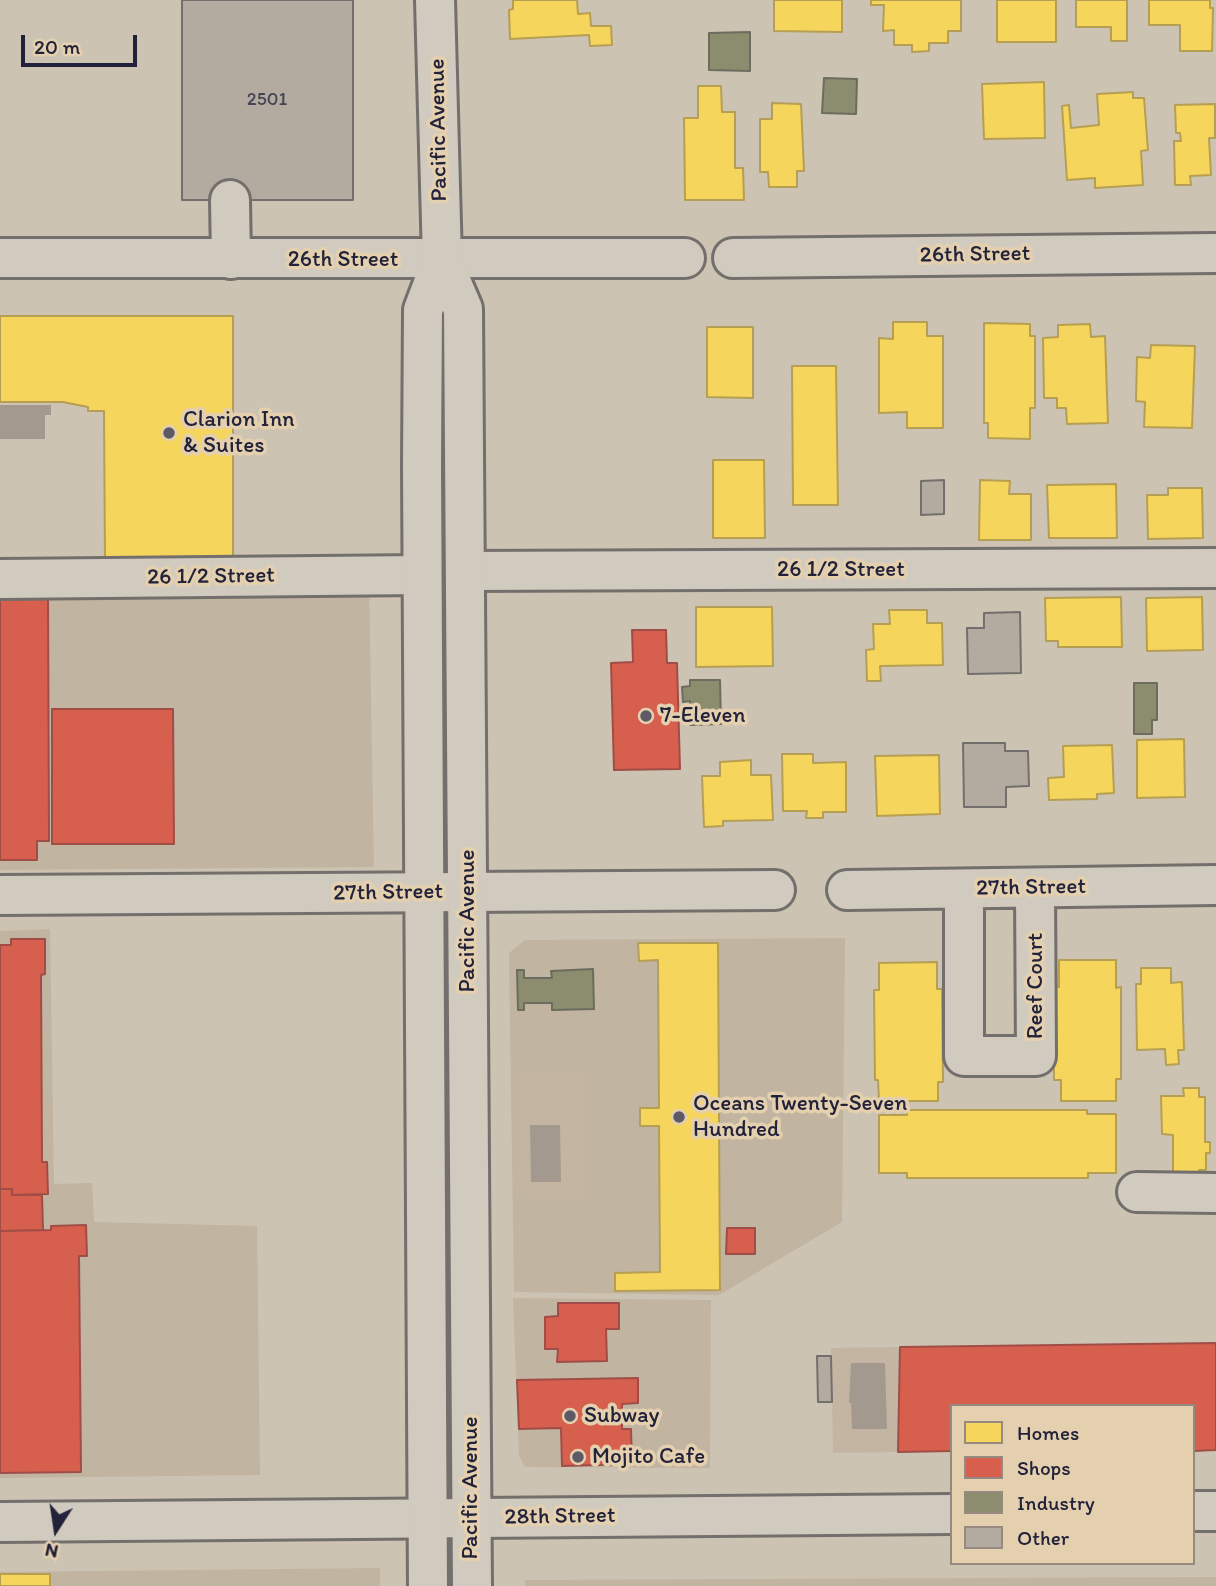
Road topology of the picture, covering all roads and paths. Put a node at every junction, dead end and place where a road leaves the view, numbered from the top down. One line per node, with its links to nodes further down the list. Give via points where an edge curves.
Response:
1 (435, 0): 8 (main road, Pacific Avenue)
2 (230, 200): 7 (main road)
3 (1216, 253): 6 (main road, 26th Street)
4 (0, 258): 7 (main road, 26th Street)
5 (685, 258): 8 (main road, 26th Street)
6 (733, 258)
7 (231, 259): 8 (main road, 26th Street)
8 (442, 260): 10 (main road, Pacific Avenue, via 463,309); 11 (main road, Pacific Avenue, via 423,310)
9 (1216, 568): 10 (main road, 26 1/2 Street)
10 (465, 572): 19 (main road, Pacific Avenue)
11 (422, 575): 12 (main road, 26 1/2 Street); 18 (main road, Pacific Avenue)
12 (0, 579)
13 (1216, 885): 14 (main road, 27th Street)
14 (1035, 888): 15 (main road, 27th Street); 15 (main road, Reef Court, via 1037,1056 964,1056)
15 (964, 889): 17 (main road, 27th Street)
16 (775, 890): 19 (main road, 27th Street)
17 (847, 890)
18 (424, 892): 19 (main road, 27th Street); 20 (main road, 27th Street); 27 (main road, Pacific Avenue)
19 (468, 892): 26 (main road, Pacific Avenue)
20 (0, 895)
21 (1137, 1192): 22 (main road)
22 (1216, 1193)
23 (1195, 1511): 24 (main road)
24 (1216, 1511)
25 (950, 1514): 26 (main road, 28th Street)
26 (471, 1518): 27 (main road, 28th Street); 30 (main road, Pacific Avenue)
27 (428, 1519): 28 (main road, 28th Street); 29 (main road, Pacific Avenue)
28 (0, 1522)
29 (428, 1586)
30 (472, 1586)

